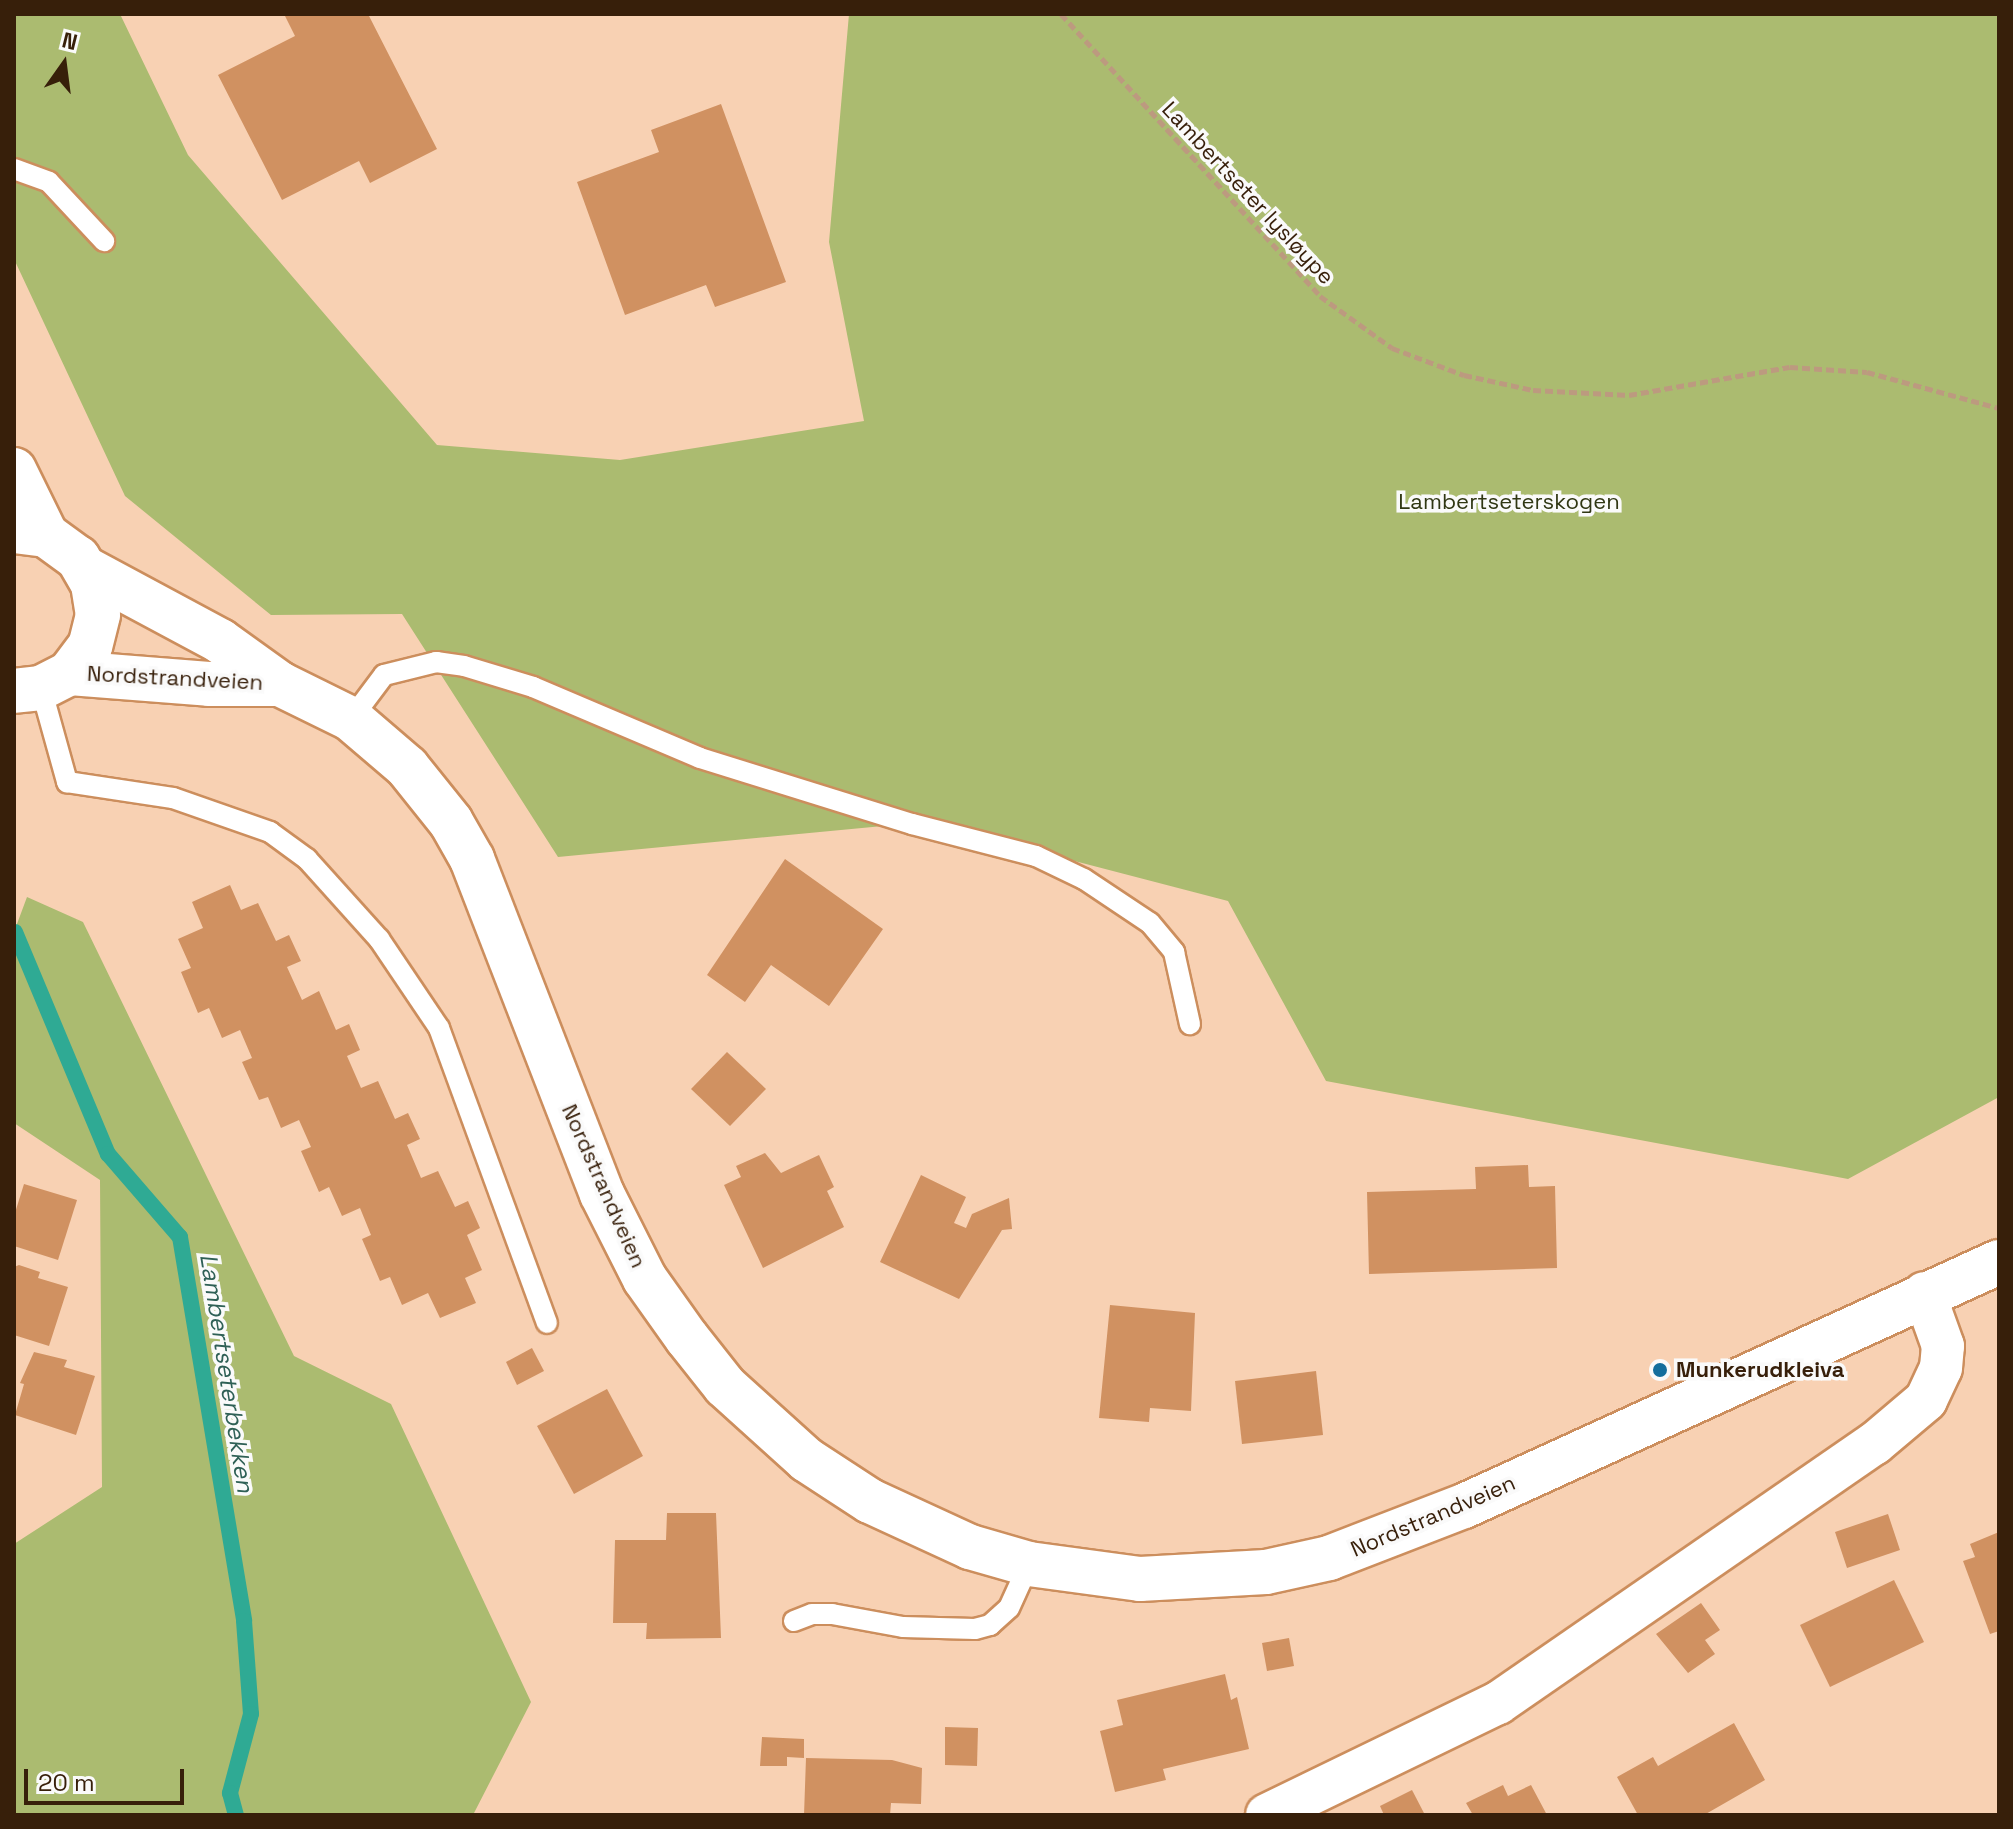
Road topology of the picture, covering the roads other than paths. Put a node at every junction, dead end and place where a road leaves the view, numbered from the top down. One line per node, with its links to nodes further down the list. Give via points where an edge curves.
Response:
1 (14, 169): 2 (lane, via 49,182)
2 (104, 241)
3 (14, 470): 4 (main road)
4 (30, 533): 5 (main road, Nordstrandveien, via 69,549)
5 (86, 569): 6 (main road, Nordstrandveien, via 220,641); 7 (main road, via 97,599 90,646)
6 (280, 684): 7 (main road, Nordstrandveien); 8 (main road, Nordstrandveien)
7 (33, 688): 12 (lane, via 67,782 173,798 270,832 307,859 379,939 439,1028)
8 (351, 719): 9 (lane, via 384,675 436,662 464,666 533,687 671,748 790,788 1036,856 1084,879 1150,923 1174,952); 13 (main road, Nordstrandveien, via 407,767 451,822 490,899 602,1194 645,1279 725,1386 807,1460 870,1501 970,1547)
9 (1190, 1024)
10 (1999, 1262): 11 (main road, Nordstrandveien)
11 (1924, 1293): 13 (main road, Nordstrandveien, via 1464,1506 1329,1558 1204,1578 1140,1579); 15 (street, via 1943,1346 1941,1368 1926,1400 1874,1444 1498,1703)
12 (547, 1323)
13 (1029, 1564): 14 (lane, via 1009,1608 990,1625 975,1629 903,1627 832,1614)
14 (794, 1621)
15 (1267, 1815)

